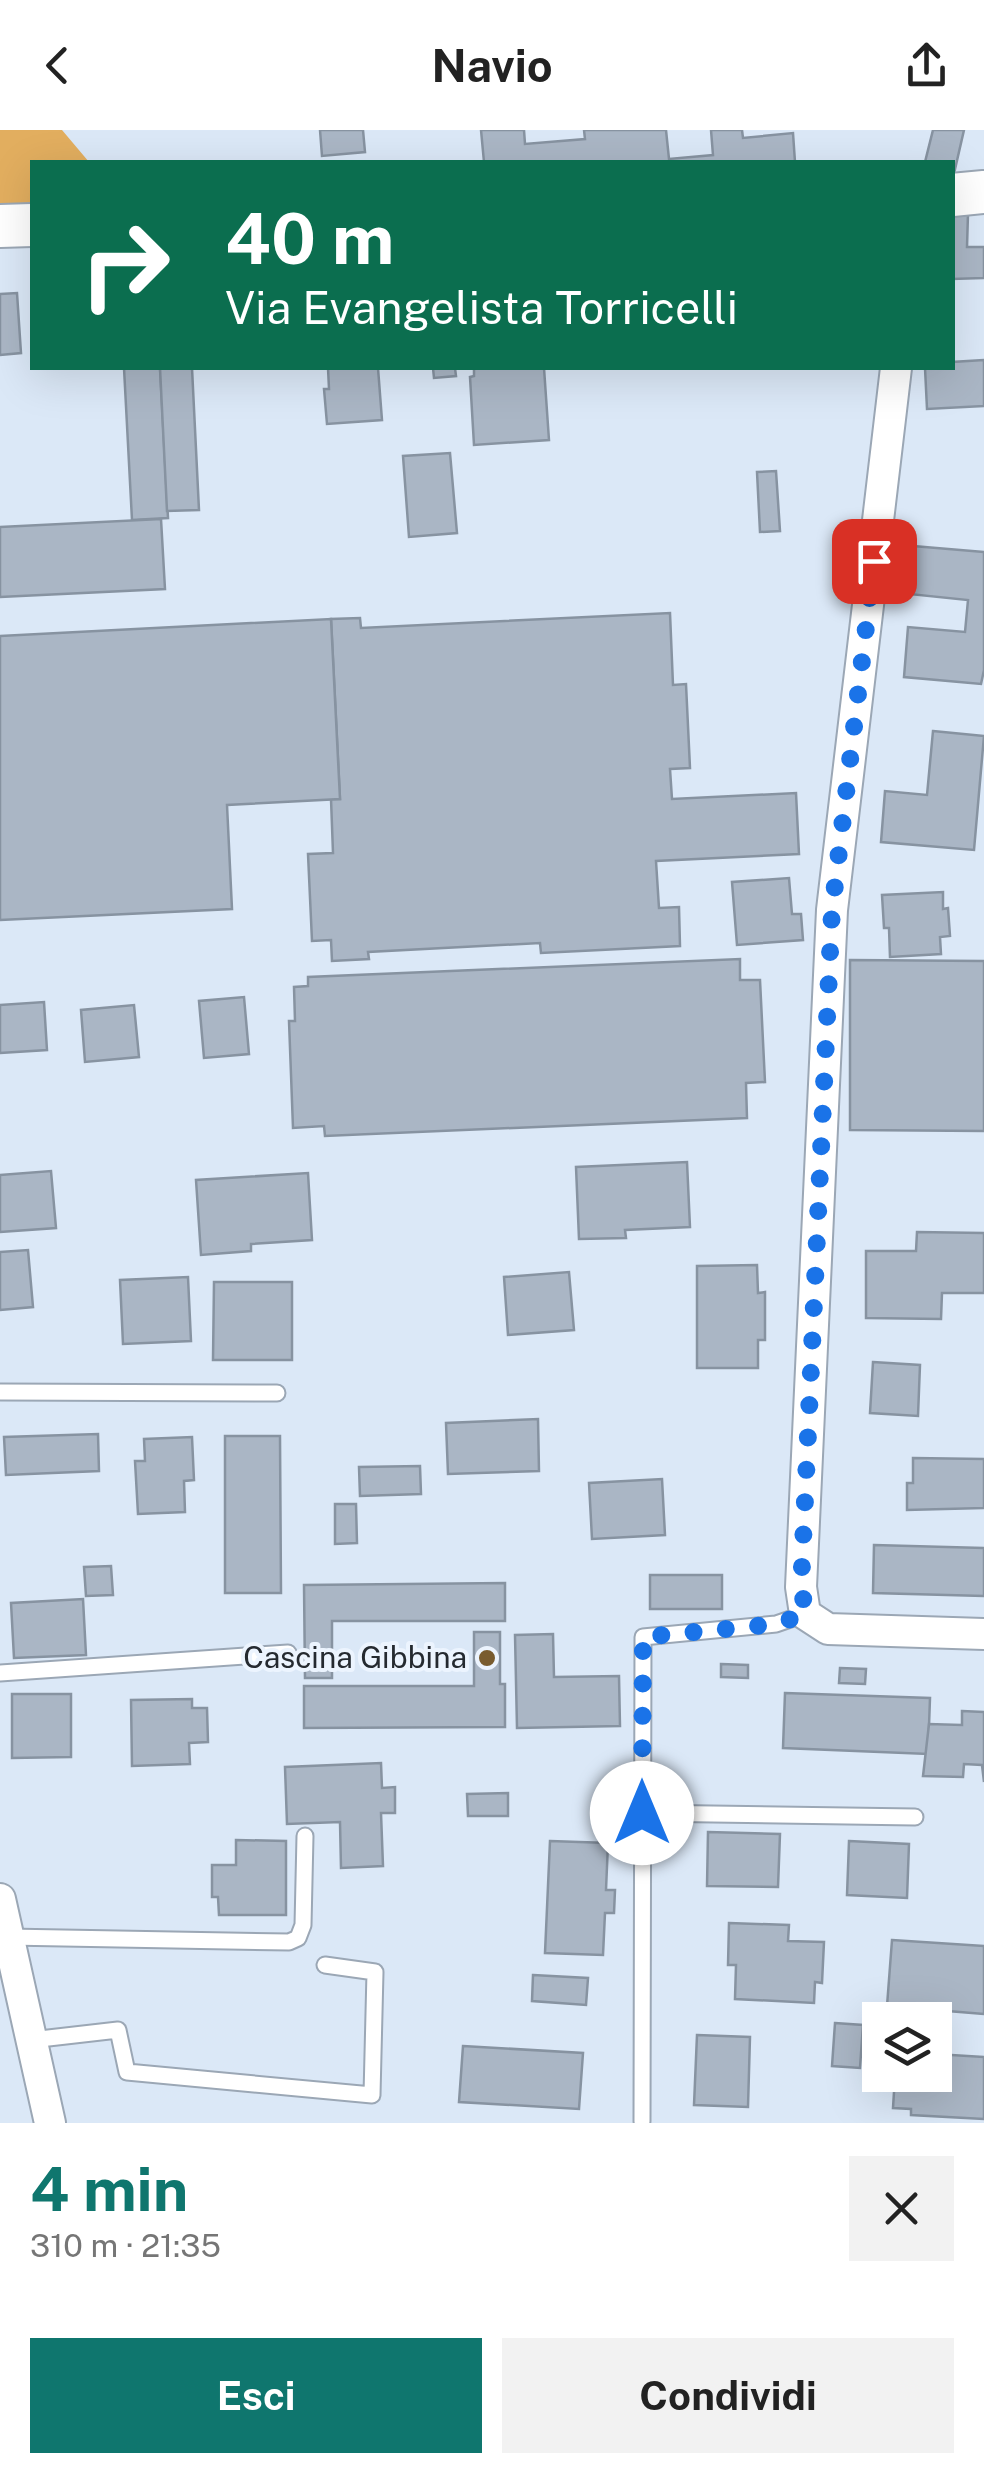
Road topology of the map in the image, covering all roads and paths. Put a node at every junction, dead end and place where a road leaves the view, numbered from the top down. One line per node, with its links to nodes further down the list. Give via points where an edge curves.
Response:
1 (984, 192): 2 (street)
2 (955, 195)
3 (30, 225): 4 (street)
4 (0, 226)
5 (896, 370): 8 (street, via 832,910 801,1587)
6 (0, 1392): 7 (lane)
7 (277, 1393)
8 (806, 1614): 9 (street, via 828,1629); 12 (lane, via 776,1624 643,1637)
9 (984, 1634)
10 (288, 1653): 11 (lane)
11 (0, 1673)
12 (642, 1813): 13 (lane); 19 (lane)
13 (915, 1817)
14 (305, 1836): 16 (lane, via 303,1926 288,1942)
15 (0, 1898): 16 (street)
16 (8, 1937): 18 (street)
17 (325, 1965): 18 (lane, via 376,1972 372,2095 128,2072 118,2030)
18 (32, 2040): 20 (street)
19 (642, 2122)
20 (50, 2123)

